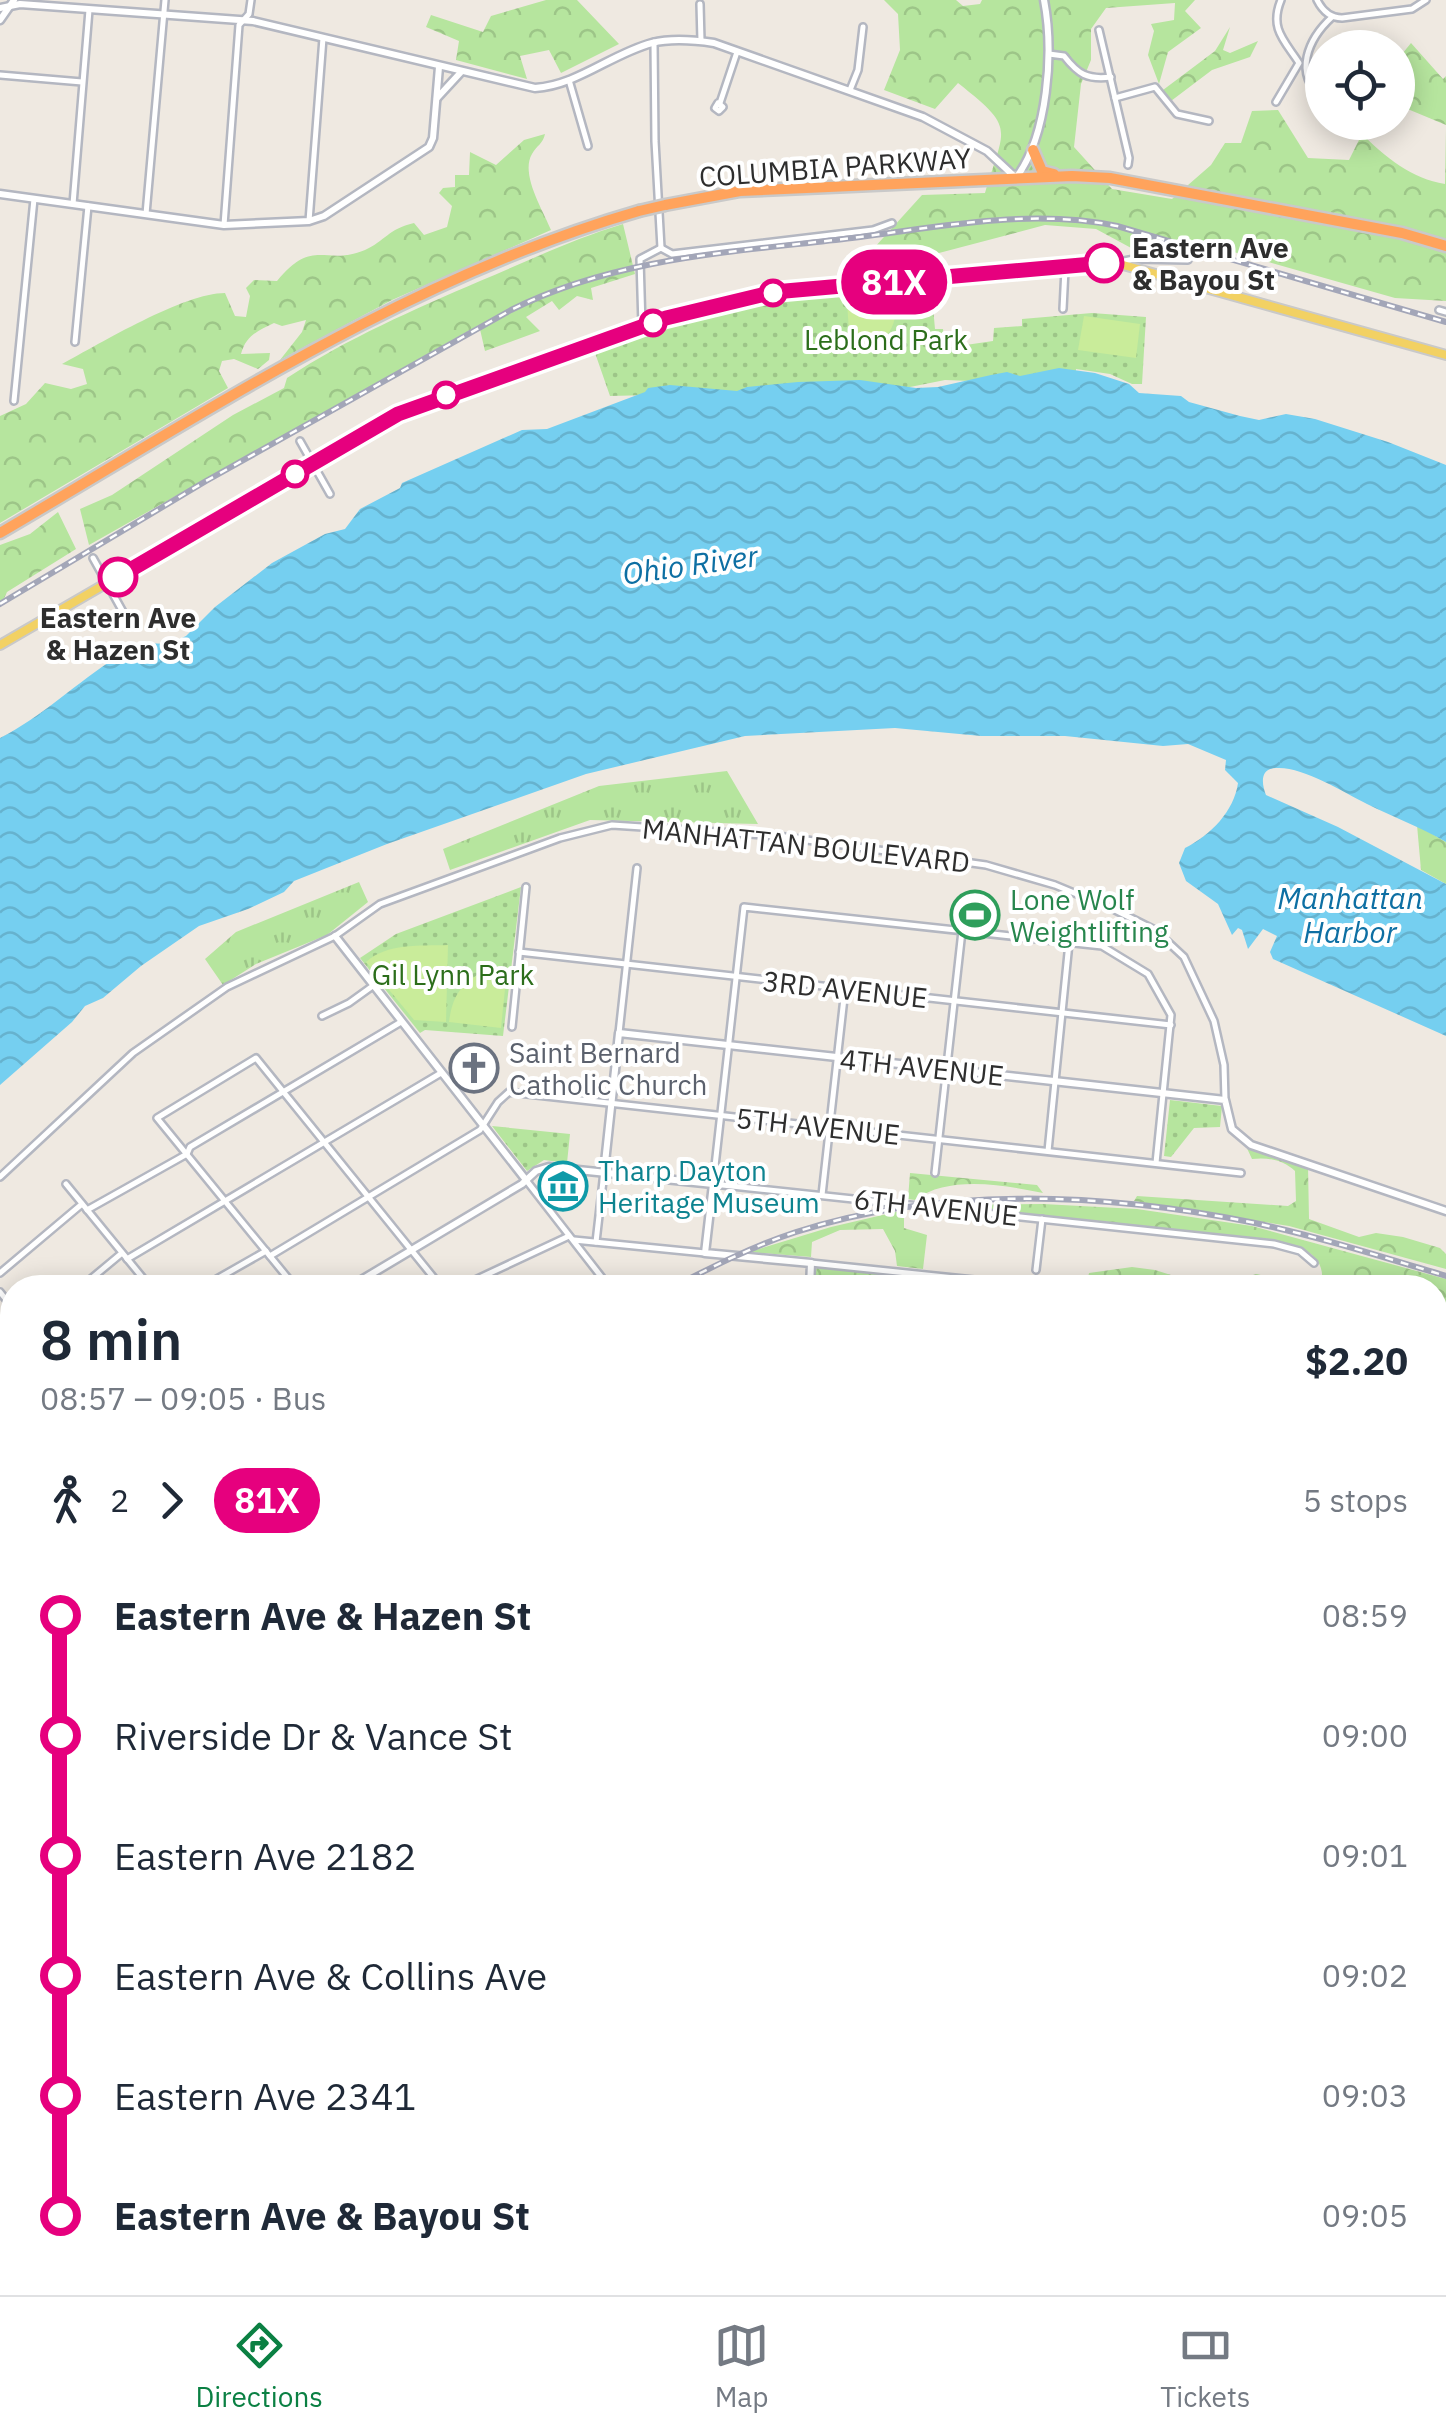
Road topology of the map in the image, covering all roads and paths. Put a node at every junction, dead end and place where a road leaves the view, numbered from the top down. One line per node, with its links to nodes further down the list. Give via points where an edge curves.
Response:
1 (165, 0): 11 (street)
2 (251, 0): 14 (street)
3 (1044, 0): 22 (street)
4 (1281, 0): 32 (street, via 1278,32 1299,63)
5 (1314, 0): 12 (street)
6 (1426, 0): 12 (street, via 1412,9)
7 (12, 3): 9 (street); 10 (street); 13 (street)
8 (700, 4): 19 (street)
9 (0, 8)
10 (90, 10): 11 (street); 28 (street)
11 (164, 14): 14 (street); 44 (street)
12 (1332, 17): 17 (street)
13 (0, 20)
14 (244, 20): 18 (street); 47 (street)
15 (863, 27): 29 (street)
16 (1099, 30): 26 (street)
17 (1322, 30)
18 (323, 38): 23 (street); 45 (street)
19 (702, 41): 20 (street); 21 (street)
20 (654, 42): 27 (street); 49 (street)
21 (738, 49): 29 (street); 33 (street)
22 (1049, 54): 26 (street, via 1064,56 1087,78); 36 (street)
23 (440, 66): 24 (street); 30 (street)
24 (461, 72): 27 (street, via 525,87); 30 (street)
25 (0, 76): 28 (street)
26 (1111, 76): 31 (street)
27 (569, 80): 35 (street)
28 (83, 82): 42 (street)
29 (850, 90): 39 (street, via 936,123 986,150)
30 (437, 98): 45 (street, via 429,147)
31 (1115, 98): 34 (street, via 1155,86 1177,114); 37 (street)
32 (1276, 102)
33 (720, 103)
34 (1209, 121)
35 (588, 146)
36 (1033, 150): 38 (highway, via 1042,171); 39 (street)
37 (1128, 166)
38 (1065, 176): 39 (highway, COLUMBIA PARKWAY); 48 (highway, COLUMBIA PARKWAY, via 1110,178)
39 (1016, 178): 61 (highway, COLUMBIA PARKWAY, bridge, via 740,192 665,205 550,241 391,309)
40 (0, 194): 41 (street)
41 (34, 199): 42 (street); 57 (street)
42 (73, 204): 43 (street)
43 (88, 206): 44 (street); 55 (street)
44 (146, 214): 47 (street)
45 (309, 221): 47 (street)
46 (892, 223): 49 (street, via 730,248 672,254)
47 (224, 225)
48 (1446, 246)
49 (661, 248): 54 (street, via 640,259)
50 (1188, 260): 51 (street)
51 (1116, 263): 52 (main road); 56 (main road)
52 (1065, 266): 53 (street); 54 (main road, via 774,292)
53 (1063, 308)
54 (642, 326): 59 (main road, via 398,414)
55 (76, 342)
56 (1446, 355)
57 (14, 401)
58 (300, 441): 59 (street)
59 (313, 464): 60 (street); 63 (main road)
60 (330, 494)
61 (0, 533)
62 (93, 558): 63 (street)
63 (107, 584): 64 (street); 65 (main road)
64 (123, 612)
65 (0, 645)
66 (637, 868): 72 (street)
67 (526, 887): 71 (street)
68 (962, 931): 70 (street); 73 (street, via 744,907); 76 (street)
69 (336, 936): 74 (street); 90 (street, MANHATTAN BOULEVARD, via 380,904 612,825 778,836 986,865 1055,885 1170,942 1214,1021); 103 (street, MANHATTAN BOULEVARD, via 227,986 133,1052)
70 (1070, 943): 77 (street); 80 (street, via 1108,948 1138,966 1151,978)
71 (519, 952): 72 (street, 3RD AVENUE); 81 (street)
72 (626, 964): 73 (street, 3RD AVENUE); 82 (street)
73 (736, 976): 75 (street, 3RD AVENUE); 83 (street)
74 (374, 985): 78 (street); 79 (street)
75 (846, 989): 76 (street, 3RD AVENUE); 84 (street)
76 (954, 1001): 77 (street, 3RD AVENUE); 85 (street)
77 (1062, 1013): 80 (street, 3RD AVENUE); 87 (street)
78 (322, 1016)
79 (401, 1022): 86 (street); 88 (street)
80 (1171, 1025): 89 (street)
81 (512, 1027)
82 (619, 1033): 83 (street, 4TH AVENUE); 91 (street)
83 (729, 1045): 84 (street, 4TH AVENUE); 92 (street)
84 (838, 1058): 85 (street, 4TH AVENUE); 94 (street)
85 (946, 1069): 87 (street, 4TH AVENUE); 95 (street)
86 (441, 1073): 93 (street); 96 (street)
87 (1055, 1081): 89 (street, 4TH AVENUE); 97 (street)
88 (283, 1092): 96 (street); 98 (street); 98 (street, via 256,1058 157,1118)
89 (1163, 1093): 90 (street, 4TH AVENUE); 99 (street)
90 (1225, 1100): 111 (street, via 1232,1128 1250,1145)
91 (612, 1103): 92 (street, 5TH AVENUE); 93 (street, 5TH AVENUE, via 509,1092); 100 (street)
92 (721, 1115): 94 (street, 5TH AVENUE); 106 (street)
93 (484, 1126): 104 (street); 108 (street, 5TH AVENUE)
94 (830, 1127): 95 (street, 5TH AVENUE); 107 (street)
95 (939, 1139): 97 (street, 5TH AVENUE); 102 (street)
96 (324, 1142): 108 (street); 109 (street)
97 (1048, 1150): 99 (street, 5TH AVENUE)
98 (188, 1154): 109 (street); 110 (street)
99 (1156, 1163): 101 (street, 5TH AVENUE)
100 (604, 1172): 104 (street, 6TH AVENUE, via 543,1168); 106 (street, 6TH AVENUE); 114 (street)
101 (1241, 1172)
102 (935, 1174)
103 (0, 1177)
104 (526, 1180): 113 (street); 115 (street, 6TH AVENUE)
105 (66, 1184): 110 (street)
106 (713, 1184): 107 (street, 6TH AVENUE); 117 (street)
107 (822, 1195): 112 (street, 6TH AVENUE)
108 (368, 1196): 115 (street); 116 (street, 5TH AVENUE)
109 (227, 1201): 116 (street); 118 (street)
110 (84, 1207): 118 (street); 122 (street)
111 (1446, 1211)
112 (1042, 1219): 119 (street, 6TH AVENUE, via 1274,1244); 121 (street)
113 (572, 1238): 114 (street); 129 (street); 130 (street)
114 (596, 1242): 117 (street)
115 (411, 1250): 127 (street, 6TH AVENUE); 128 (street)
116 (268, 1254): 125 (street, 5TH AVENUE); 126 (street)
117 (706, 1254): 120 (street)
118 (125, 1256): 123 (street); 124 (street)
119 (1314, 1262)
120 (812, 1263): 131 (street); 132 (street)
121 (1036, 1270)
122 (0, 1272)
123 (98, 1275)
124 (140, 1275)
125 (227, 1275)
126 (285, 1275)
127 (370, 1275)
128 (431, 1275)
129 (488, 1275)
130 (600, 1275)
131 (811, 1275)
132 (927, 1275)

